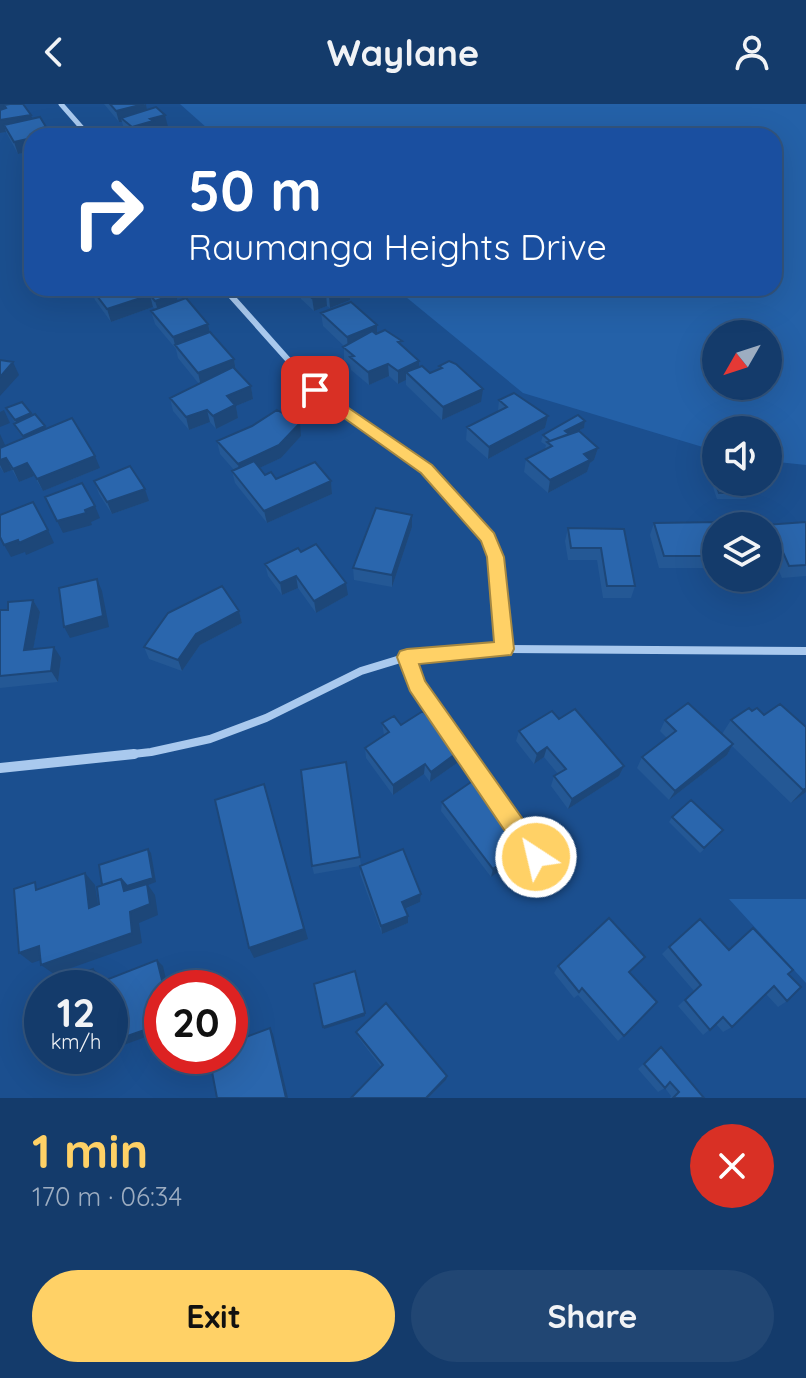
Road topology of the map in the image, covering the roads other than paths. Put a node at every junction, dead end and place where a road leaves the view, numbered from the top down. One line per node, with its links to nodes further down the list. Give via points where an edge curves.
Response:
1 (61, 104): 2 (street)
2 (82, 128)
3 (231, 296): 4 (street, via 315,390 427,469 488,538 496,557)
4 (504, 649): 5 (street); 6 (street)
5 (806, 651)
6 (407, 657): 7 (street, via 361,671 210,739 151,752); 8 (lane, via 417,685)
7 (0, 768)
8 (553, 882)

